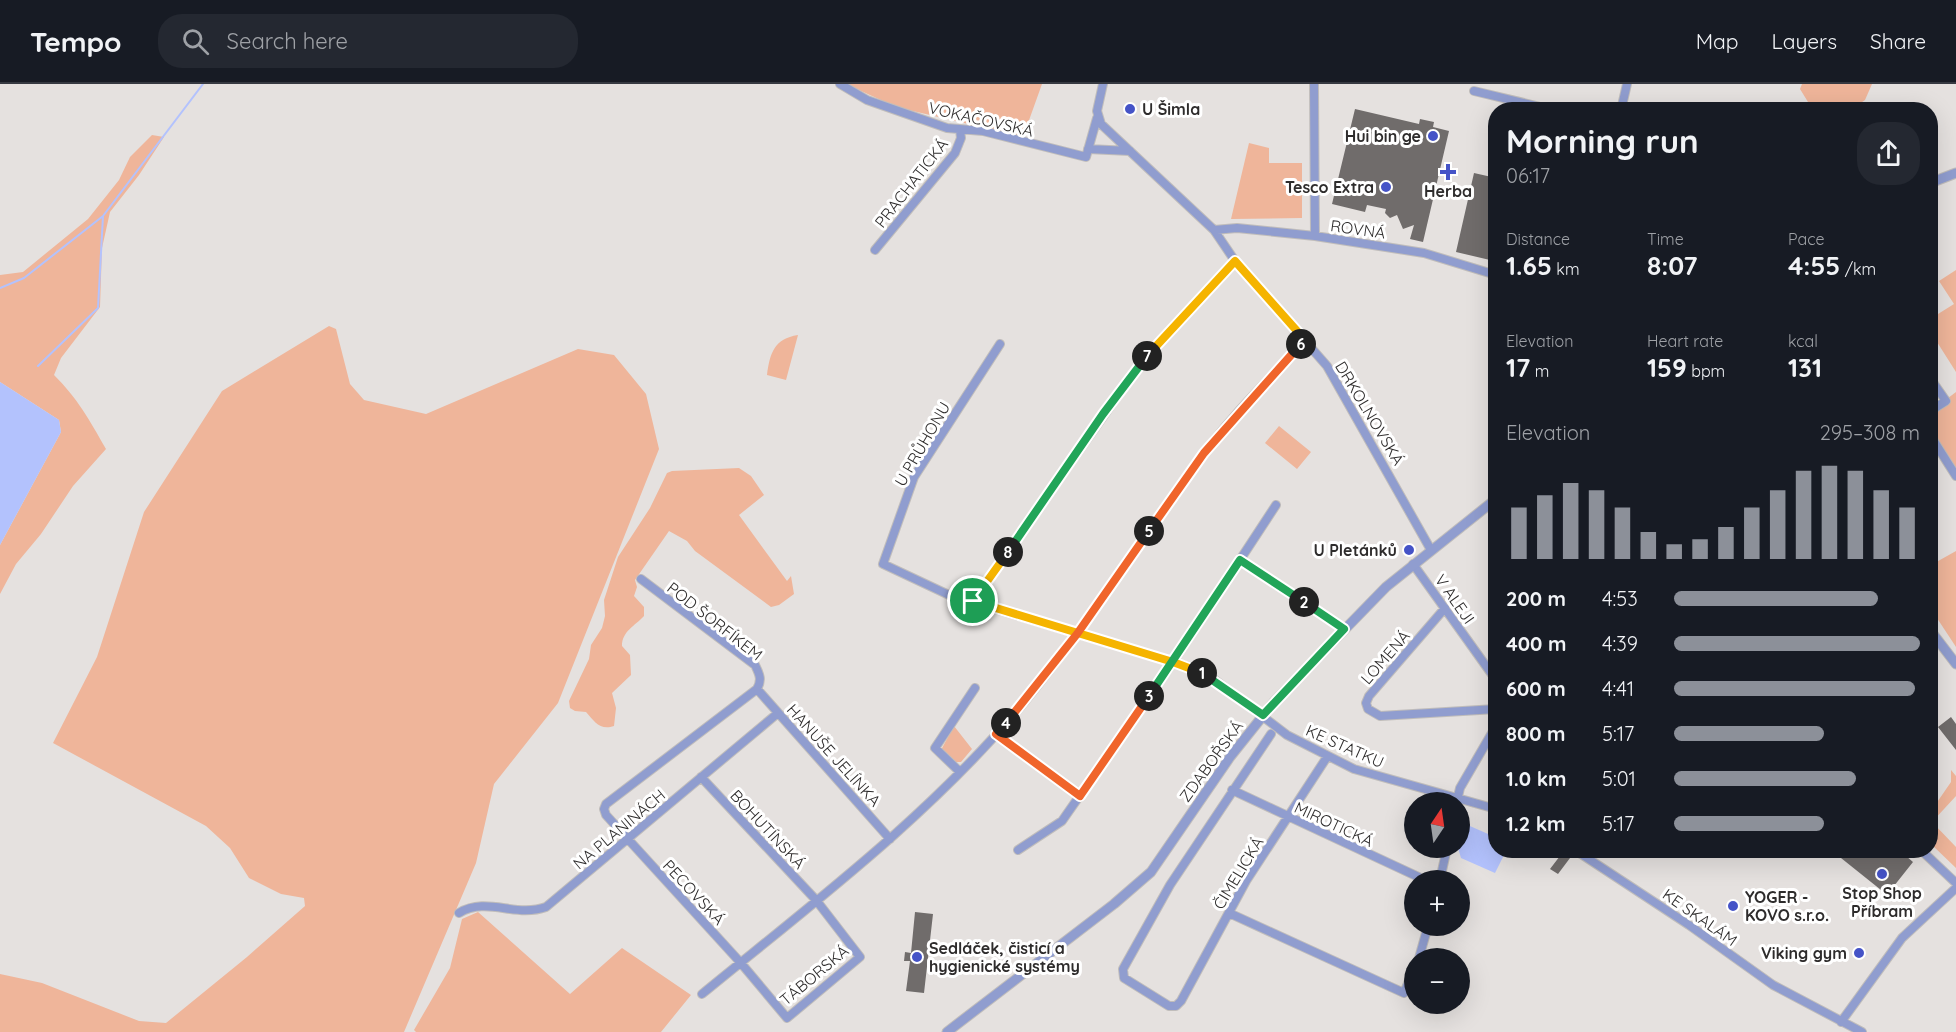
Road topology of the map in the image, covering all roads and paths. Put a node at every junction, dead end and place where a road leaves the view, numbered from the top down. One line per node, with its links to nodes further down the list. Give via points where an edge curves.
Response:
1 (840, 84): 9 (street, VOKAČOVSKÁ, via 867,100)
2 (1103, 84): 8 (street)
3 (1314, 84): 15 (street)
4 (1627, 84): 7 (street)
5 (1474, 91): 6 (street)
6 (1520, 102)
7 (1623, 102)
8 (1097, 118): 10 (street, DRKOLNOVSKÁ); 11 (street)
9 (960, 130): 11 (street, VOKAČOVSKÁ, via 983,131); 16 (street, PRACHATICKÁ, via 955,153)
10 (1130, 151): 11 (street, VOKAČOVSKÁ); 14 (street, DRKOLNOVSKÁ)
11 (1087, 153)
12 (1956, 173): 13 (street)
13 (1938, 180)
14 (1214, 230): 15 (street, ROVNÁ, via 1237,228); 17 (street, DRKOLNOVSKÁ)
15 (1316, 237): 18 (street, ROVNÁ, via 1424,253)
16 (876, 250)
17 (1235, 261): 19 (street, DRKOLNOVSKÁ); 32 (street, via 1140,364)
18 (1488, 273)
19 (1305, 340): 27 (street, DRKOLNOVSKÁ, via 1327,366); 35 (street, via 1204,453)
20 (1000, 344): 29 (street, U PRŮHONU, via 914,477)
21 (1938, 390): 22 (street, via 1946,401)
22 (1938, 406)
23 (1938, 448): 24 (street)
24 (1956, 476)
25 (1276, 505): 28 (street)
26 (1488, 505): 27 (street, ZDABOŘSKÁ)
27 (1431, 550): 30 (street, ZDABOŘSKÁ)
28 (1240, 560): 34 (street); 37 (street)
29 (884, 564): 32 (street, KE STATKU, via 928,587)
30 (1413, 564): 33 (street, V ALEJI); 34 (street, ZDABOŘSKÁ)
31 (641, 579): 41 (street, POD ŠORFÍKEM, via 755,665 760,674)
32 (973, 601): 35 (street, KE STATKU)
33 (1445, 609): 39 (street, V ALEJI); 42 (street, LOMENÁ, via 1369,696 1368,709 1380,716)
34 (1344, 629): 44 (street, ZDABOŘSKÁ)
35 (1077, 634): 37 (street, KE STATKU); 45 (street)
36 (1938, 640): 38 (street)
37 (1173, 662): 44 (street, KE STATKU, via 1211,677); 54 (street)
38 (1956, 664)
39 (1488, 669)
40 (975, 688): 49 (street, via 935,748)
41 (757, 689): 43 (street, HANUŠE JELÍNKA); 59 (street, PECOVSKÁ, via 606,804 606,815)
42 (1488, 709)
43 (778, 713): 50 (street, NA PLANINÁCH); 58 (street, HANUŠE JELÍNKA)
44 (1263, 715): 48 (street, KE STATKU, via 1287,735); 74 (street, ZDABOŘSKÁ, via 1151,872)
45 (996, 734): 49 (street); 54 (street)
46 (1271, 734): 51 (street, ZDABOŘSKÁ)
47 (1488, 740): 53 (street)
48 (1328, 757): 52 (street, KE STATKU); 57 (street, ČIMELICKÁ)
49 (960, 772): 58 (street)
50 (700, 777): 59 (street, NA PLANINÁCH); 66 (street, BOHUTÍNSKÁ)
51 (1232, 790): 57 (street, MIROTICKÁ); 72 (street, ZDABOŘSKÁ, via 1170,885 1123,969 1124,978 1169,1006)
52 (1427, 792)
53 (1459, 792)
54 (1080, 796): 60 (street, via 1062,821)
55 (1470, 804): 56 (street)
56 (1488, 807)
57 (1288, 818): 63 (street, MIROTICKÁ); 68 (street, ČIMELICKÁ)
58 (890, 839): 66 (street)
59 (627, 840): 67 (street, NA PLANINÁCH, via 546,907 520,912 487,905 469,907); 69 (street, PECOVSKÁ)
60 (1017, 850)
61 (1587, 858): 73 (street, KE SKALÁM, via 1773,985)
62 (1929, 858): 64 (street)
63 (1404, 870)
64 (1956, 883)
65 (1956, 888): 73 (street, via 1902,938)
66 (816, 900): 69 (street); 69 (street, TÁBORSKÁ, via 860,957 787,1018)
67 (459, 913)
68 (1228, 914): 70 (street); 72 (street, ČIMELICKÁ)
69 (740, 962): 71 (street)
70 (1404, 993)
71 (702, 994)
72 (1176, 1006)
73 (1841, 1022): 75 (street, KE SKALÁM)
74 (947, 1032)
75 (1862, 1032)

